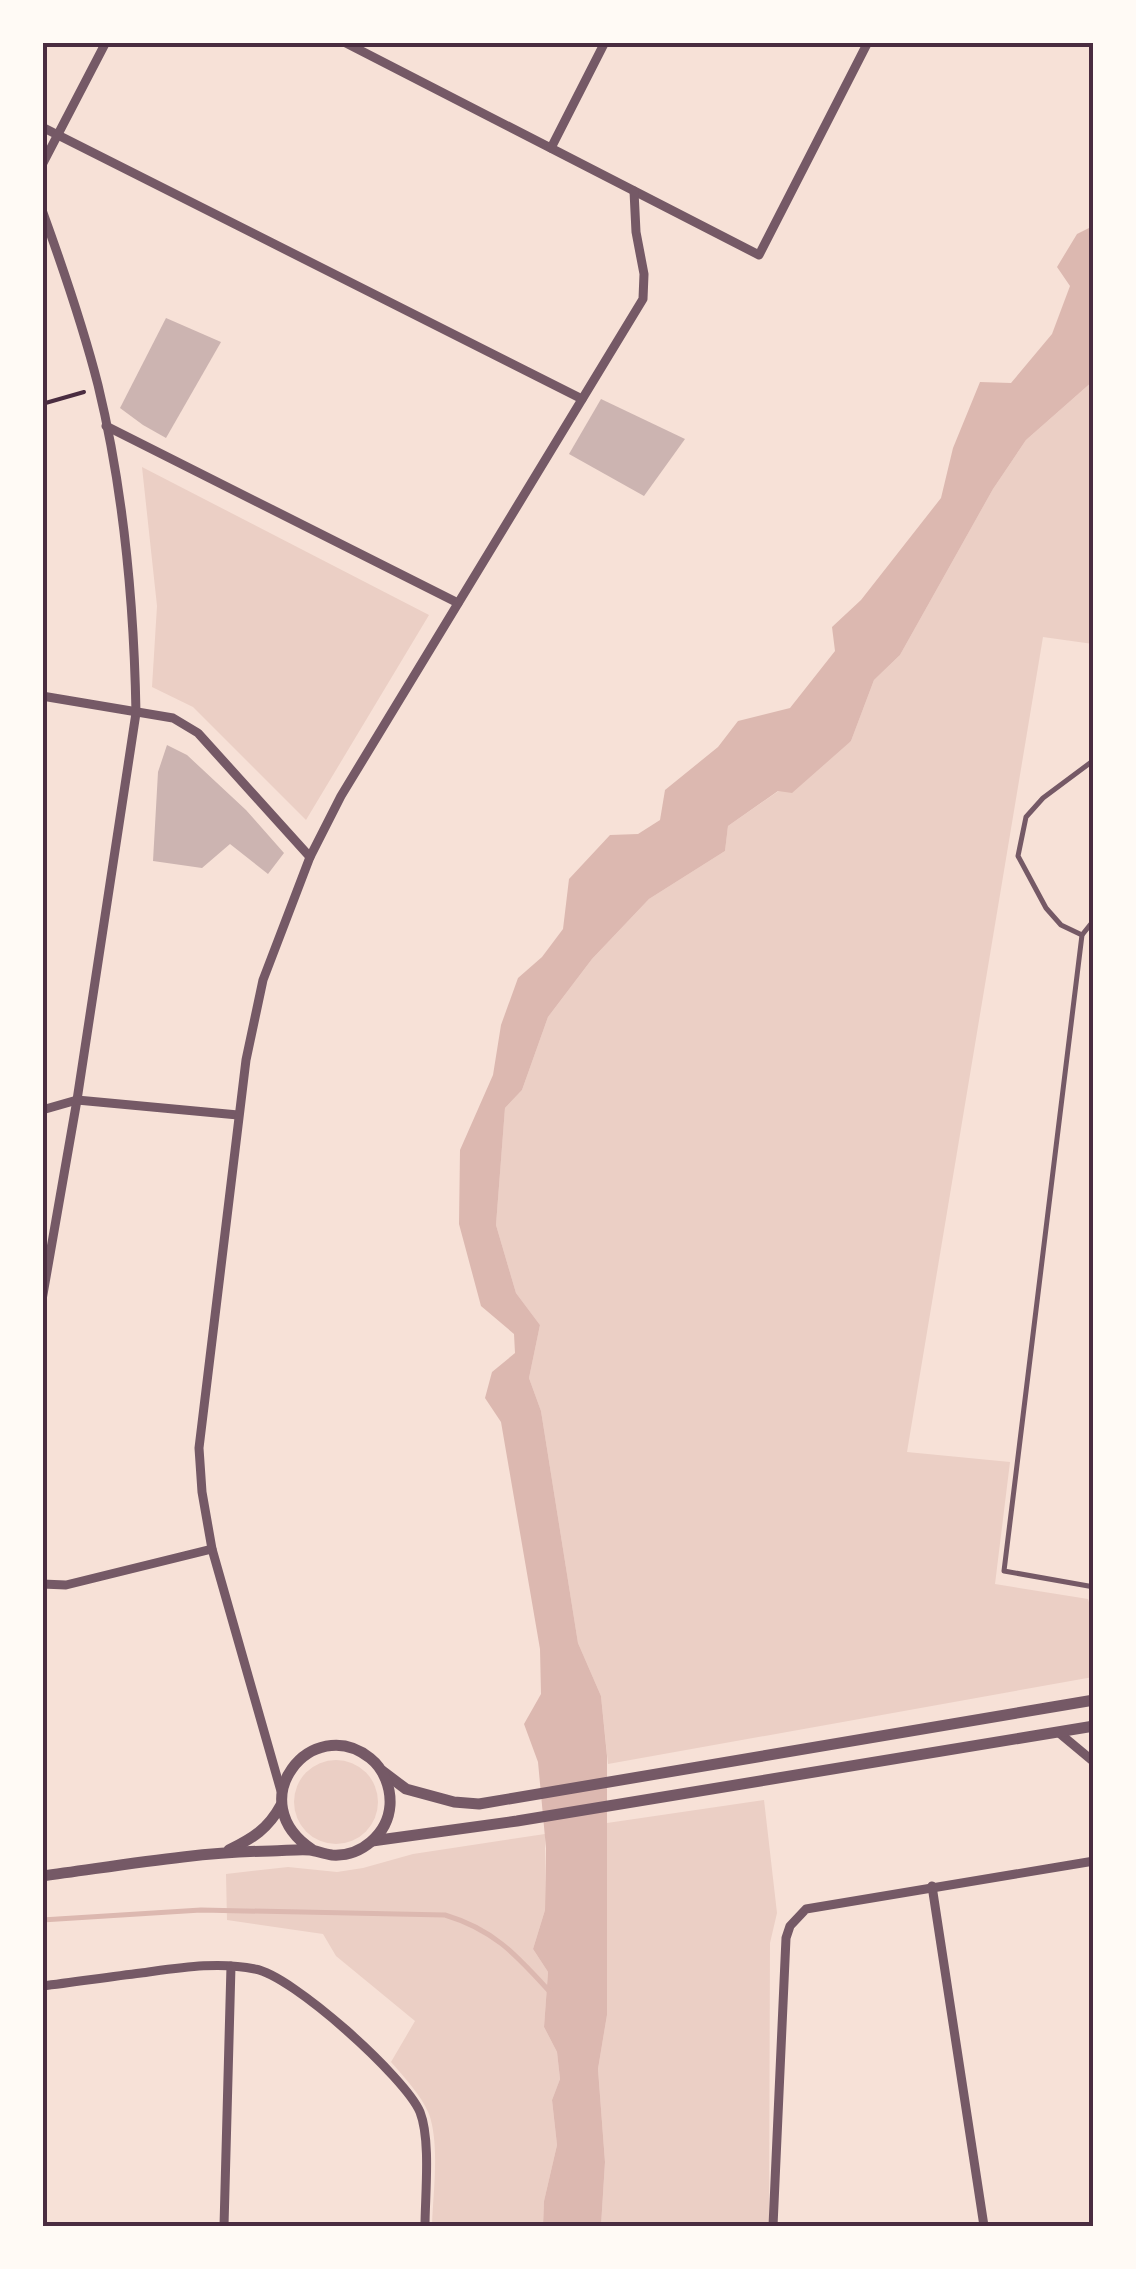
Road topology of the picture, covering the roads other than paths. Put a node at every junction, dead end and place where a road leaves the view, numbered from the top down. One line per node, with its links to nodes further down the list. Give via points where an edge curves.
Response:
1 (106, 42): 6 (street)
2 (344, 42): 7 (street)
3 (605, 42): 7 (street)
4 (868, 42): 9 (street, via 759,256)
5 (42, 126): 6 (street)
6 (59, 135): 8 (street); 11 (street)
7 (551, 148): 9 (street)
8 (42, 165)
9 (634, 191): 11 (street, via 643,299)
10 (42, 210): 12 (street, via 73,295)
11 (582, 399): 13 (street)
12 (106, 426): 13 (street); 15 (street, via 128,561)
13 (458, 603): 17 (street)
14 (42, 696): 15 (street)
15 (136, 712): 17 (street, via 173,718 198,734); 20 (street)
16 (1094, 760): 19 (lane, via 1026,817 1018,856 1046,908)
17 (310, 857): 22 (street, via 263,980)
18 (1094, 920): 19 (lane)
19 (1082, 935): 26 (lane, via 1004,1571)
20 (76, 1100): 21 (street); 22 (street); 23 (street)
21 (42, 1110)
22 (238, 1116): 24 (street, via 199,1448)
23 (42, 1300)
24 (212, 1549): 25 (street, via 66,1585); 32 (street)
25 (42, 1584)
26 (1094, 1587)
27 (1094, 1700): 31 (street, via 479,1804 406,1789)
28 (1094, 1726): 29 (street)
29 (1058, 1732): 30 (street); 33 (street)
30 (1094, 1762)
31 (382, 1771): 32 (street, via 356,1750 311,1751 288,1773); 33 (street, via 390,1811)
32 (282, 1801): 34 (street, via 291,1831); 35 (street, via 257,1836)
33 (372, 1841): 34 (street, via 344,1855)
34 (313, 1850): 35 (street)
35 (225, 1852): 37 (street)
36 (1094, 1860): 38 (street)
37 (42, 1876)
38 (932, 1886): 43 (street, via 806,1909 790,1926); 44 (street)
39 (231, 1966): 40 (street); 41 (street); 42 (street, via 260,1969 298,1991 409,2094 426,2131)
40 (42, 1986)
41 (224, 2226)
42 (425, 2226)
43 (773, 2226)
44 (984, 2226)

